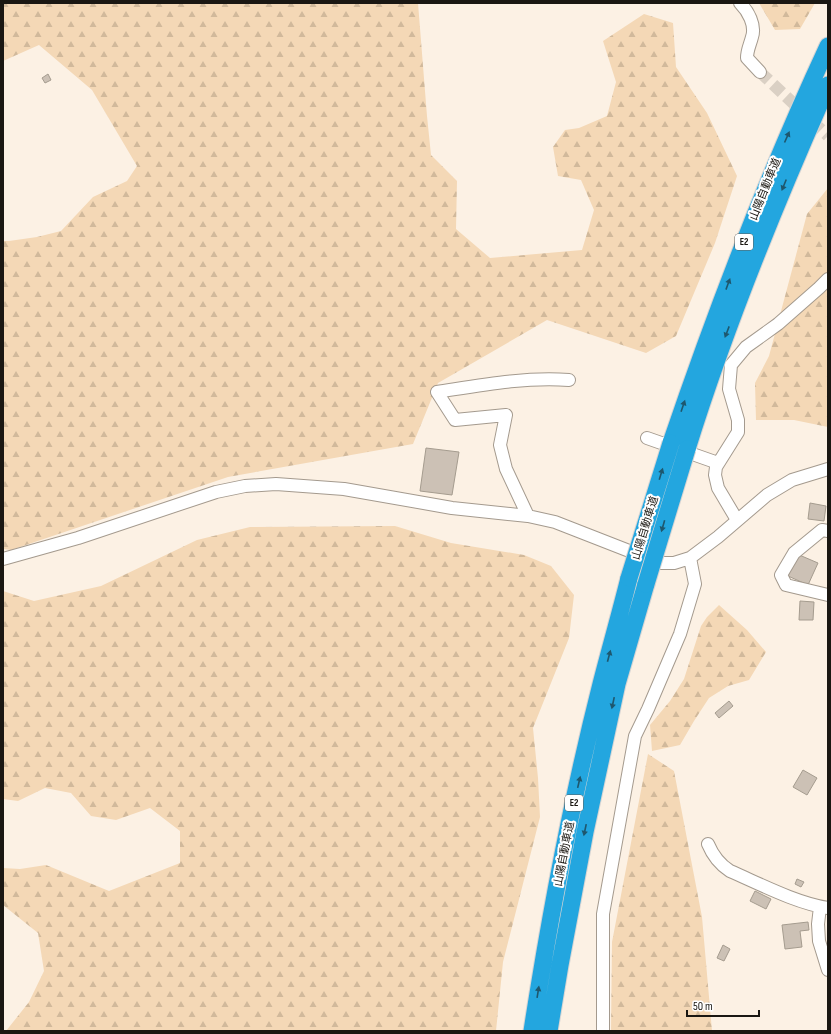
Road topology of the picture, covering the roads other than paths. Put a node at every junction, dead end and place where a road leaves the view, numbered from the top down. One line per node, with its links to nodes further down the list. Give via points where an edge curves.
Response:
1 (740, 3): 3 (street, via 747,10 752,24 753,36 747,58)
2 (828, 46): 8 (highway, 山陽自動車道 / E2, one-way to 2, via 692,380 778,158)
3 (760, 72)
4 (828, 85): 8 (highway, 山陽自動車道 / E2, one-way to 8, via 752,266 707,384)
5 (828, 279): 9 (street, via 778,324 746,347 732,365 730,389 738,420 738,432)
6 (569, 380): 11 (street, via 491,383 437,392 455,420 506,415 500,445 506,469)
7 (647, 438): 9 (street)
8 (679, 446): 20 (highway, 山陽自動車道 / E2, one-way to 8, bridge, via 542,962 568,828 601,685 629,578); 21 (highway, 山陽自動車道 / E2, one-way to 21, bridge, via 646,584 617,684 585,832)
9 (718, 463): 12 (street, via 715,475 718,488)
10 (828, 469): 12 (street, via 792,480 768,495)
11 (528, 516): 14 (street, via 554,522 660,563 674,563); 15 (street, via 452,508 344,490 276,484 245,486 216,492 78,538)
12 (738, 520): 14 (street)
13 (828, 531): 16 (street, via 822,530 794,553 781,575 786,585)
14 (690, 558): 22 (street, via 695,584 680,634 635,736 603,914)
15 (3, 559)
16 (828, 595)
17 (708, 844): 18 (street, via 720,865 730,871 794,898)
18 (824, 907): 19 (street, via 818,924 819,941)
19 (828, 970)
20 (532, 1031)
21 (549, 1031)
22 (603, 1031)

